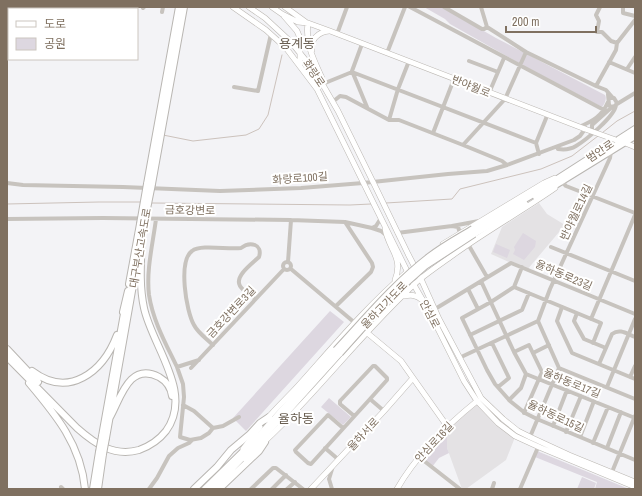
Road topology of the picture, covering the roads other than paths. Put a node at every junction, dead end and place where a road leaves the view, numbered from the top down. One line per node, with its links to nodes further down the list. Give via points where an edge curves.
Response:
1 (233, 7): 20 (main road, 화랑로)
2 (249, 7): 25 (main road, 화랑로, via 265,18)
3 (272, 7): 13 (main road)
4 (285, 7): 16 (main road)
5 (347, 7): 21 (street)
6 (405, 7): 26 (street)
7 (410, 7): 28 (street)
8 (444, 7): 18 (street, via 482,29)
9 (481, 7): 18 (street)
10 (600, 7): 22 (street, via 596,15 599,22 597,32 602,32)
11 (623, 7): 14 (street, via 623,13)
12 (182, 8): 86 (highway, 대구부산고속도로, bridge)
13 (282, 14): 16 (main road, via 298,22); 25 (main road, via 297,31)
14 (635, 16)
15 (635, 20): 17 (street)
16 (308, 23): 19 (main road, 반야월로); 29 (main road, via 307,38)
17 (633, 26): 22 (street)
18 (487, 27): 24 (street)
19 (330, 31): 21 (main road, 반야월로); 29 (main road, via 323,32 315,38 312,47)
20 (271, 34): 33 (main road, 화랑로); 42 (street, via 258,91)
21 (337, 34): 23 (main road, 반야월로)
22 (617, 43): 32 (street)
23 (362, 44): 26 (main road, 반야월로); 36 (street)
24 (526, 52): 34 (street); 41 (street)
25 (301, 53): 33 (main road); 54 (main road, 화랑로)
26 (387, 53): 31 (main road, 반야월로)
27 (635, 57): 35 (street)
28 (504, 58): 34 (street); 37 (street)
29 (313, 59): 40 (main road)
30 (469, 61): 37 (street)
31 (408, 62): 39 (main road, 반야월로); 43 (street)
32 (609, 62): 35 (street); 41 (street)
33 (300, 66): 75 (main road, 안심로, via 322,97)
34 (519, 66): 47 (street); 53 (street)
35 (627, 69): 38 (street)
36 (352, 72): 40 (street); 43 (street); 52 (street)
37 (498, 72): 44 (street)
38 (635, 73)
39 (454, 79): 44 (main road, 반야월로); 51 (street)
40 (325, 83): 49 (main road)
41 (596, 86): 48 (street, via 608,92)
42 (234, 87)
43 (398, 90): 51 (street); 56 (street)
44 (489, 93): 47 (main road, 반야월로)
45 (635, 93): 46 (street)
46 (626, 98): 48 (street); 50 (street)
47 (505, 99): 55 (main road, 반야월로); 57 (street)
48 (611, 99): 50 (street, via 617,101); 50 (street, via 610,106); 53 (street)
49 (335, 100): 52 (street, via 342,96); 54 (main road)
50 (615, 106): 61 (street, via 592,125); 68 (street, via 616,109 604,123 582,142 572,148)
51 (443, 107): 57 (street); 62 (street)
52 (367, 108): 56 (street)
53 (604, 110): 58 (street, via 596,118)
54 (338, 111): 77 (main road, 안심로)
55 (547, 116): 58 (main road, 반야월로); 65 (street)
56 (389, 120): 62 (street, via 399,120)
57 (484, 123): 65 (street); 67 (street)
58 (578, 127): 60 (main road, 반야월로)
59 (635, 128): 64 (highway, 범안로)
60 (585, 129): 61 (main road, 반야월로, bridge); 68 (street, 화랑로100길, via 578,138)
61 (592, 132): 64 (main road, 반야월로, bridge)
62 (433, 134): 67 (street)
63 (635, 136): 66 (highway, 범안로)
64 (616, 140): 66 (main road, 반야월로); 73 (highway, 범안로)
65 (536, 143): 71 (street)
66 (624, 143): 69 (main road, 반야월로); 70 (highway, 범안로)
67 (463, 145): 72 (street, via 502,161)
68 (557, 147): 71 (street, 화랑로100길)
69 (635, 147)
70 (611, 151): 73 (highway, 범안로); 78 (street, 반야월로14길)
71 (539, 154): 72 (street, 화랑로100길)
72 (507, 166): 77 (street, 화랑로100길)
73 (567, 176): 76 (main road); 84 (main road, via 544,183); 146 (highway, 율하고가도로, bridge, via 430,257 406,276 374,308)
74 (7, 183): 75 (street, 화랑로100길, via 220,191)
75 (363, 183): 77 (street, 화랑로100길); 83 (main road, 안심로)
76 (563, 183): 78 (street); 93 (main road)
77 (375, 185): 89 (main road, 안심로)
78 (593, 196): 79 (street); 96 (street, 반야월로14길)
79 (635, 214): 104 (street)
80 (7, 219): 81 (street, 금호강변로)
81 (156, 219): 82 (street, 금호강변로); 156 (street, via 149,268 149,295 156,324)
82 (291, 220): 85 (street, 금호강변로); 97 (street)
83 (382, 220): 88 (street); 91 (main road); 103 (main road, 안심로)
84 (480, 221): 87 (street); 90 (main road)
85 (345, 222): 88 (street, 금호강변로); 123 (street, via 373,267)
86 (142, 224): 92 (highway, 대구부산고속도로); 114 (highway, 대구부산고속도로)
87 (452, 226): 89 (street); 90 (street, via 458,227)
88 (372, 228): 91 (street, 금호강변로)
89 (398, 233): 98 (main road, 안심로)
90 (460, 233): 95 (main road)
91 (386, 235): 110 (main road, via 399,264)
92 (142, 238): 154 (highway, via 140,288 144,309 170,372 175,392 173,418 158,441 135,451 124,452 103,448 83,433); 184 (highway, 대구부산고속도로)
93 (468, 244): 99 (main road); 105 (street)
94 (551, 247): 96 (street)
95 (431, 253): 98 (main road); 99 (main road, via 430,260)
96 (566, 254): 104 (street); 108 (street, 반야월로14길)
97 (288, 262): 101 (street); 102 (street)
98 (414, 265): 103 (main road); 106 (main road, 안심로)
99 (437, 266): 106 (main road)
100 (522, 267): 105 (street, 율하동로23길, via 511,263); 108 (street, 율하동로23길); 112 (street)
101 (284, 269): 102 (street); 117 (street, 금호강변로3길)
102 (291, 269): 123 (street)
103 (408, 271): 110 (main road); 111 (main road, 안심로)
104 (612, 272): 109 (street); 120 (street)
105 (488, 277): 107 (street, 율하동로23길)
106 (421, 279): 111 (main road); 125 (main road, 안심로)
107 (481, 281): 113 (street, 율하동로23길); 122 (street, 율하동로17길)
108 (554, 281): 119 (street, 반야월로14길); 120 (street, 율하동로23길)
109 (635, 281)
110 (395, 282): 118 (main road, via 401,291); 133 (main road)
111 (413, 283): 116 (main road); 121 (main road, 안심로)
112 (514, 287): 115 (street); 122 (street)
113 (468, 289): 125 (street, 율하동로23길); 126 (street)
114 (128, 291): 149 (highway, via 112,348 88,375 64,383 49,381 37,375); 191 (highway, 대구부산고속도로)
115 (529, 293): 119 (street); 131 (street, via 522,310)
116 (402, 296): 118 (main road); 121 (main road, via 418,296)
117 (255, 299): 141 (street, 금호강변로3길); 141 (street, via 239,282 240,277 259,257 258,247 252,244 241,248 202,248 188,255 185,265 186,299 194,326)
118 (398, 300): 134 (main road)
119 (546, 300): 124 (street); 132 (street, 반야월로14길)
120 (600, 300): 128 (street, 율하동로23길); 129 (street)
121 (424, 302): 173 (main road, 안심로)
122 (491, 302): 126 (street); 131 (street, 율하동로17길)
123 (336, 306): 133 (street)
124 (562, 307): 127 (street); 153 (street, via 557,321 572,354)
125 (435, 309): 151 (main road, 안심로)
126 (478, 309): 136 (street, 율하동로15길, via 462,318)
127 (577, 313): 129 (street); 140 (street, via 574,321 584,339)
128 (635, 314)
129 (591, 319): 140 (street, via 601,323)
130 (635, 319): 135 (street)
131 (499, 321): 136 (street); 137 (street, 율하동로17길)
132 (538, 321): 137 (street); 142 (street)
133 (355, 323): 134 (main road); 182 (main road)
134 (367, 332): 162 (main road, via 401,361); 195 (main road)
135 (629, 334): 138 (street); 143 (street, via 618,330 614,332); 159 (street)
136 (470, 335): 145 (street, 율하동로15길)
137 (507, 336): 139 (street); 147 (street, 율하동로17길)
138 (635, 337)
139 (492, 343): 145 (street); 166 (street, via 509,378)
140 (593, 343): 143 (street)
141 (213, 345): 152 (street, 금호강변로3길)
142 (549, 345): 148 (street); 158 (street)
143 (606, 348): 153 (street)
144 (7, 349): 149 (highway)
145 (478, 350): 151 (street); 166 (street, 율하동로15길)
146 (338, 351): 202 (highway, 율하고가도로); 207 (highway, 율하고가도로, via 285,414)
147 (514, 352): 148 (street, via 529,345); 160 (street, 율하동로17길)
148 (533, 353): 163 (street, via 542,372)
149 (14, 356): 184 (highway, via 93,437 117,448 139,446 159,434 170,415 170,388 163,379 154,375 146,373 137,376 123,388)
150 (7, 357): 154 (highway)
151 (459, 358): 192 (main road, 안심로, via 481,398 518,431)
152 (199, 360): 156 (street); 157 (street, 금호강변로3길)
153 (599, 364): 159 (street)
154 (14, 365): 214 (highway, via 64,428 76,452)
155 (635, 366): 161 (street)
156 (177, 367): 175 (street, via 183,384)
157 (191, 368)
158 (559, 368): 165 (street); 167 (street)
159 (614, 371): 161 (street); 167 (street)
160 (526, 374): 163 (street, 율하동로17길); 172 (street, via 521,388)
161 (630, 377): 164 (street)
162 (413, 378): 177 (main road, 율하서로); 186 (main road)
163 (538, 379): 165 (street, 율하동로17길); 179 (street)
164 (635, 379)
165 (552, 384): 168 (street, 율하동로17길); 185 (street)
166 (498, 387): 172 (street, 율하동로15길)
167 (607, 388): 171 (street)
168 (567, 390): 169 (street, 율하동로17길); 187 (street)
169 (580, 396): 174 (street, 율하동로17길); 190 (street)
170 (370, 399): 177 (street); 180 (street); 180 (street, via 387,380 375,366 340,401 340,404)
171 (635, 399)
172 (509, 400): 179 (street, 율하동로15길)
173 (477, 401): 186 (main road, 안심로16길); 197 (main road, 안심로, via 515,436)
174 (594, 401): 176 (street, 율하동로17길); 193 (street)
175 (184, 405): 188 (street); 194 (street, via 180,437)
176 (608, 407): 178 (street, 율하동로17길); 196 (street)
177 (384, 411): 205 (main road, 율하서로)
178 (621, 412): 183 (street, 율하동로17길); 199 (street)
179 (524, 413): 185 (street, 율하동로15길)
180 (355, 415): 189 (street)
181 (238, 417): 188 (street, via 223,426)
182 (269, 417): 202 (main road); 218 (highway, via 231,450)
183 (635, 417): 201 (street)
184 (109, 419): 191 (highway, 대구부산고속도로)
185 (537, 420): 187 (street, 율하동로15길); 192 (street)
186 (447, 426): 203 (main road, 안심로16길)
187 (553, 426): 190 (street, 율하동로15길)
188 (213, 428): 194 (street, via 201,438)
189 (343, 428): 198 (street); 198 (street, via 328,415 295,450 310,464)
190 (566, 432): 193 (street, 율하동로15길)
191 (104, 437): 200 (highway, 대구부산고속도로, bridge)
192 (530, 437): 197 (main road, 안심로)
193 (580, 437): 196 (street, 율하동로15길)
194 (192, 440): 217 (street, via 169,456)
195 (265, 442): 207 (main road); 221 (highway, via 259,451)
196 (593, 443): 199 (street, 율하동로15길)
197 (540, 445): 208 (main road, 안심로); 213 (main road, 안심로); 231 (street)
198 (325, 448): 205 (street)
199 (607, 448): 201 (street, 율하동로15길)
200 (101, 453): 215 (highway, 대구부산고속도로); 216 (highway, 대구부산고속도로)
201 (620, 453): 204 (street, 율하동로15길); 208 (street)
202 (238, 455): 219 (highway)
203 (419, 456): 228 (main road, 안심로16길); 229 (street)
204 (634, 458)
205 (339, 460): 206 (main road, 율하서로)
206 (333, 466): 226 (main road, 율하서로); 227 (street, via 330,479)
207 (231, 470): 220 (highway)
208 (612, 472): 211 (main road, 안심로)
209 (286, 475): 210 (street); 222 (street, via 273,468); 223 (street)
210 (295, 482): 224 (street); 225 (street)
211 (635, 482)
212 (494, 483): 230 (street)
213 (635, 487)
214 (85, 489)
215 (93, 489)
216 (98, 489)
217 (149, 489)
218 (194, 489)
219 (205, 489)
220 (212, 489)
221 (219, 489)
222 (250, 489)
223 (272, 489)
224 (287, 489)
225 (303, 489)
226 (311, 489)
227 (332, 489)
228 (397, 489)
229 (460, 489)
230 (492, 489)
231 (520, 489)

